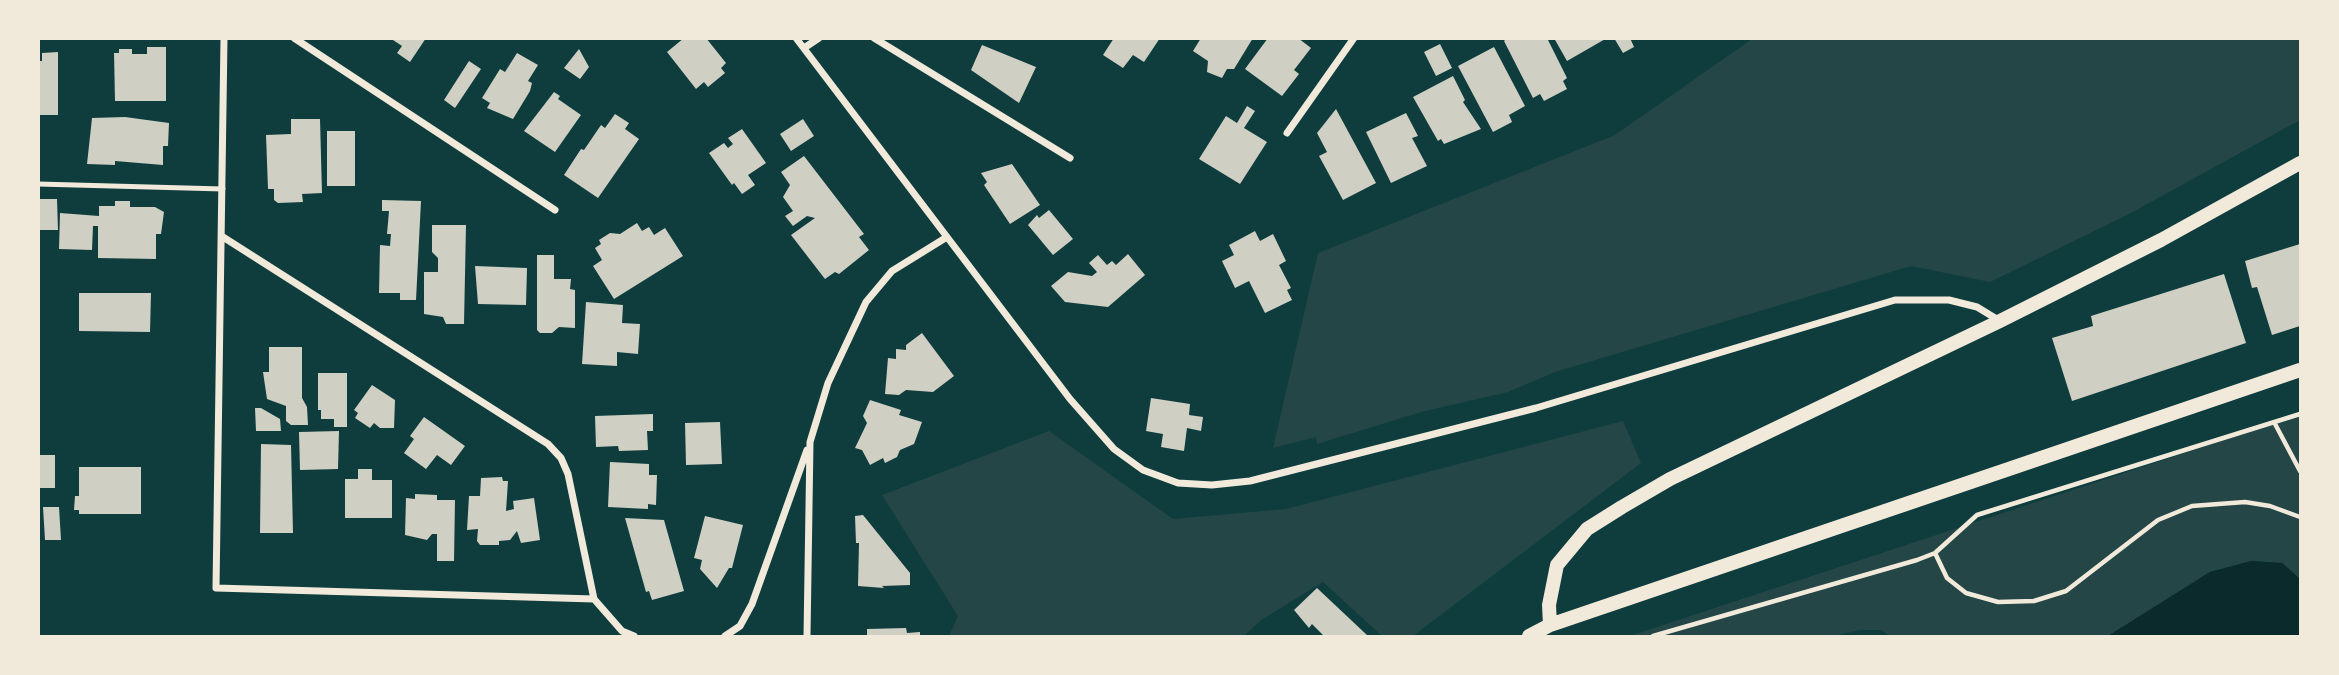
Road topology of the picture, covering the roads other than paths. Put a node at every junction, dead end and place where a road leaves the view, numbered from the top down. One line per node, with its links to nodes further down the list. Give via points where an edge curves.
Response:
1 (224, 38): 12 (street)
2 (294, 38): 13 (street)
3 (796, 38): 7 (street)
4 (819, 38): 7 (street)
5 (874, 38): 9 (street)
6 (1354, 38): 8 (street)
7 (804, 48): 15 (street)
8 (1287, 133)
9 (1070, 158)
10 (2301, 163): 16 (main road)
11 (38, 184): 12 (lane)
12 (223, 189): 14 (street)
13 (555, 210)
14 (223, 237): 19 (street, via 548,444 568,474); 19 (street, via 216,588)
15 (947, 237): 16 (street, via 1070,399 1114,449 1143,470 1178,483 1250,481 1510,415 1895,300 1949,300 1977,307); 18 (street, via 892,271 866,302 828,383)
16 (2000, 321): 20 (main road, via 1670,479 1587,529 1557,565)
17 (2301, 370): 20 (main road)
18 (810, 442): 22 (street, via 752,604 740,625); 23 (street)
19 (594, 599): 21 (street, via 622,631)
20 (1550, 625): 24 (main road)
21 (634, 636)
22 (725, 636)
23 (807, 636)
24 (1529, 636)

